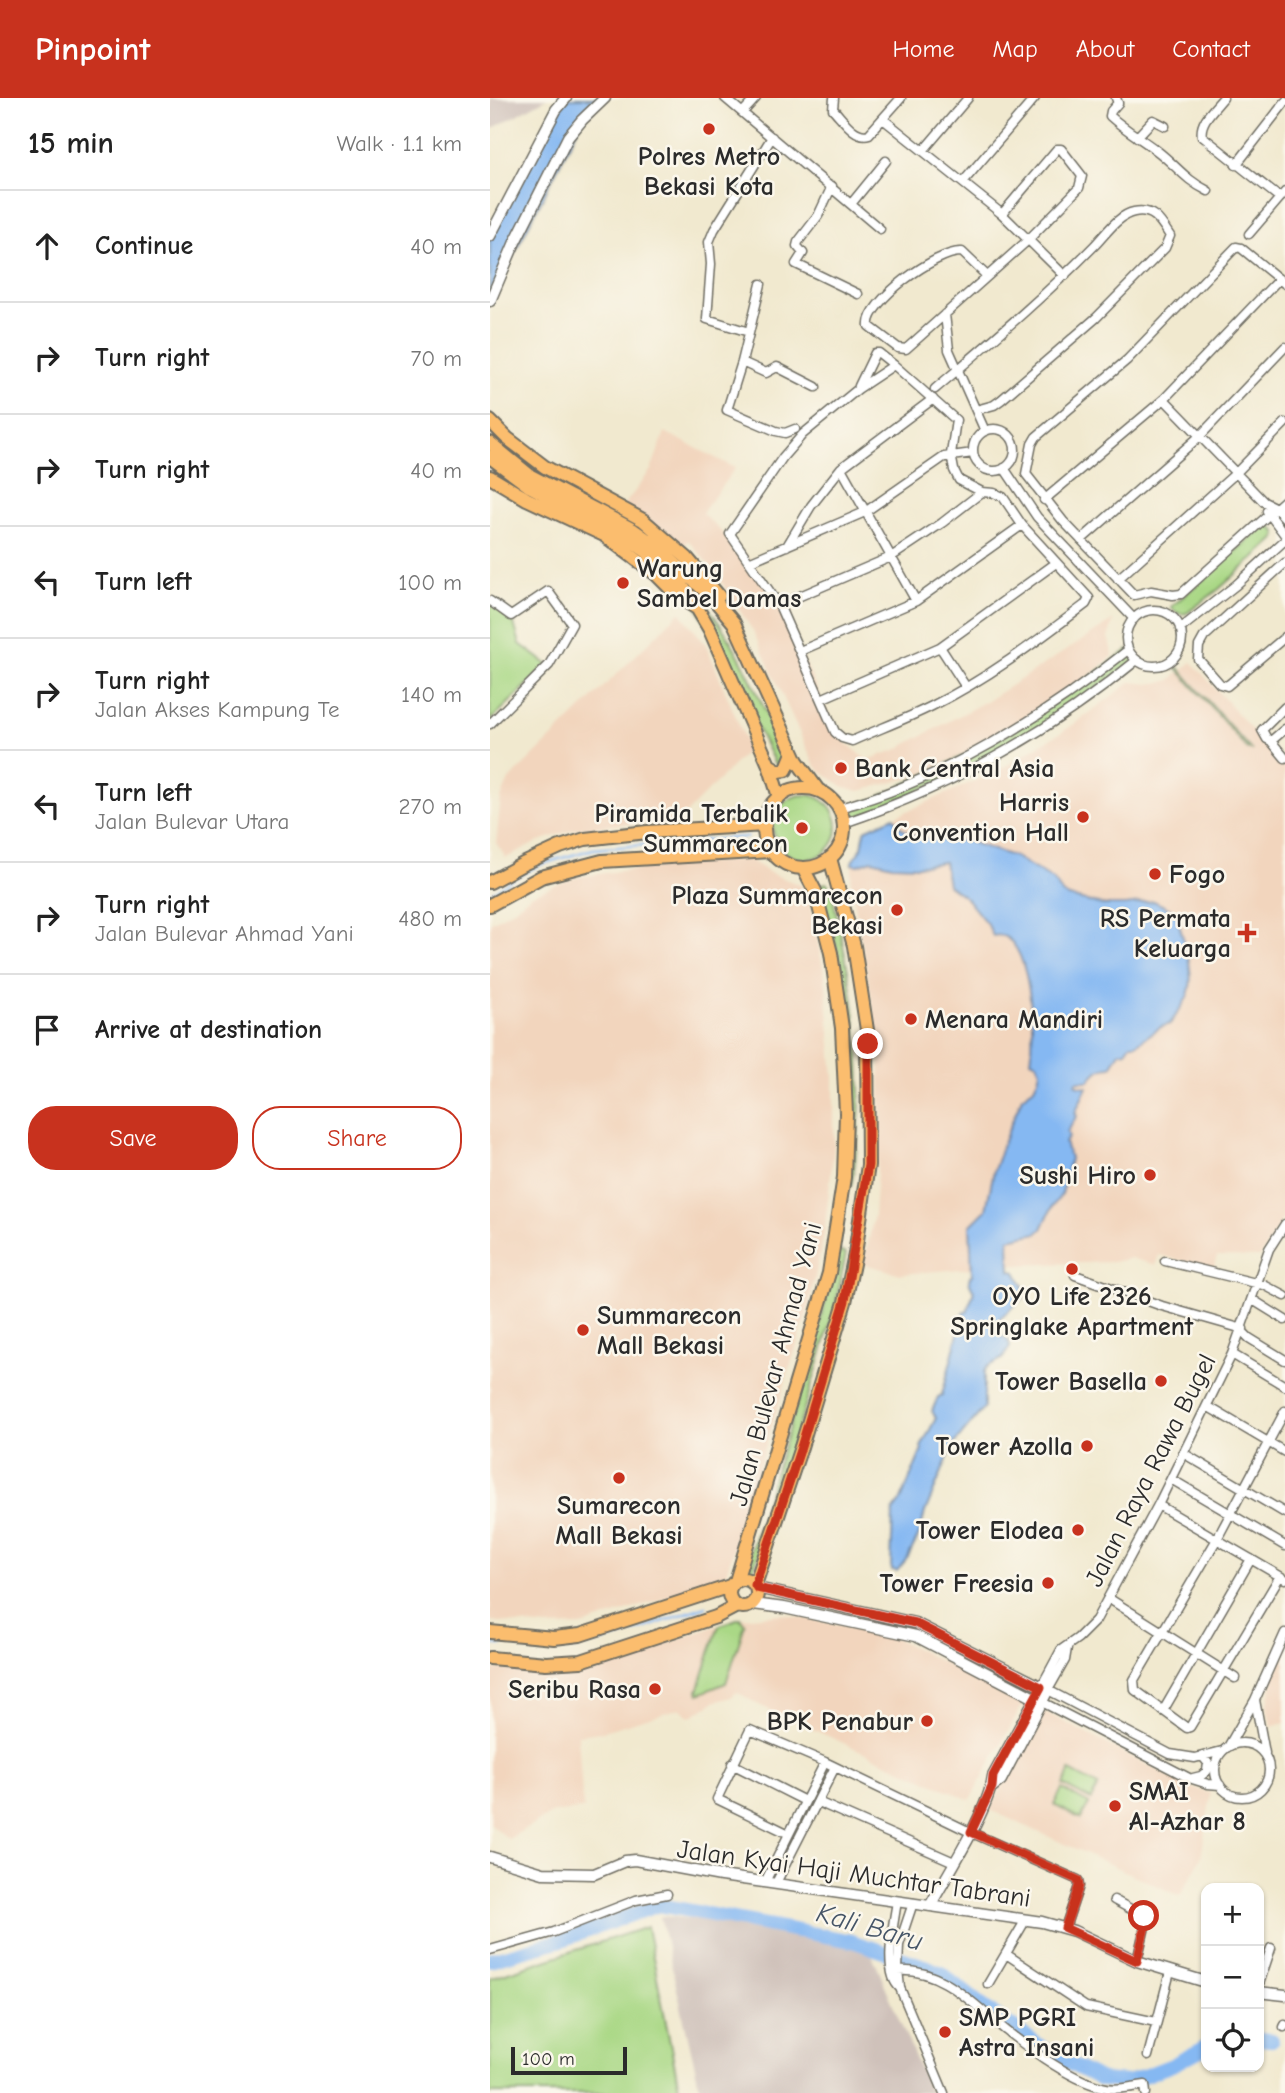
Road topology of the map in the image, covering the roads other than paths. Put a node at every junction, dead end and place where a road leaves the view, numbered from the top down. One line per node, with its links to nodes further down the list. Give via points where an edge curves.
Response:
1 (566, 98): 28 (street)
2 (605, 98): 35 (street, via 562,148)
3 (726, 98): 12 (street)
4 (756, 98): 12 (street)
5 (834, 98): 13 (street, via 833,108 862,136)
6 (901, 98): 13 (street)
7 (968, 98): 17 (street)
8 (1035, 98): 20 (street)
9 (1116, 98): 16 (street, via 1118,103 1110,115)
10 (1223, 98): 19 (street, via 1200,132)
11 (1285, 102): 19 (street)
12 (743, 112): 15 (street)
13 (883, 119): 17 (street)
14 (1165, 126): 16 (street, via 1153,120)
15 (772, 136): 21 (street); 37 (street, via 709,242 707,319)
16 (1137, 137): 22 (street, via 1190,182)
17 (923, 151): 20 (street)
18 (886, 161): 24 (street)
19 (1236, 165): 23 (street)
20 (963, 182): 25 (street)
21 (832, 186): 24 (street); 34 (street, via 818,216 798,242 803,253 796,264)
22 (1208, 191)
23 (1282, 195): 27 (street)
24 (851, 204): 26 (street)
25 (1002, 214): 29 (street); 29 (street, via 1061,149 1080,172 1081,184)
26 (880, 229)
27 (1248, 233)
28 (490, 236)
29 (1027, 241): 30 (street); 31 (street)
30 (987, 276): 36 (street); 36 (street, via 962,252 925,264 871,313 868,323 902,349)
31 (1065, 276): 41 (street); 46 (street, via 1127,214 1154,214 1170,236 1165,248 1096,318 1002,400)
32 (1282, 282): 45 (street); 61 (street, via 1241,248 1234,249 1127,359 1033,440 1026,474)
33 (761, 284): 37 (street)
34 (858, 294)
35 (490, 301)
36 (945, 314): 41 (street, via 946,340)
37 (749, 332): 39 (street)
38 (1285, 347): 51 (street)
39 (742, 362): 42 (street, via 766,373 777,367); 49 (street, via 727,410 776,431)
40 (894, 365): 43 (street); 43 (street, via 875,353); 44 (street)
41 (957, 370): 44 (street); 46 (street)
42 (816, 387)
43 (858, 389): 74 (street, via 792,446 731,531)
44 (934, 394): 54 (street, via 956,420); 56 (street)
45 (1164, 399): 51 (street); 61 (street)
46 (976, 410): 50 (street)
47 (490, 421): 83 (main road, via 545,467 643,520 706,578)
48 (1285, 423): 58 (street)
49 (795, 429)
50 (985, 430): 53 (street); 57 (street, via 999,429 1011,437 1014,458)
51 (1200, 436): 58 (street); 70 (street)
52 (490, 443): 72 (main road, via 529,475 632,529)
53 (973, 453): 54 (street); 57 (street, via 985,469)
54 (951, 454): 60 (street, via 959,480); 65 (street)
55 (490, 457): 72 (main road, via 529,486)
56 (841, 468): 65 (street); 71 (street)
57 (1004, 468): 82 (street, via 1054,537)
58 (1236, 473): 63 (street); 77 (street)
59 (490, 477): 81 (main road, via 604,535)
60 (982, 492): 68 (street, via 1003,497); 73 (street)
61 (1044, 500): 70 (street)
62 (1285, 500): 64 (street)
63 (1264, 502): 64 (street); 66 (street)
64 (1276, 508): 66 (street); 67 (street)
65 (865, 512): 71 (street); 73 (street)
66 (1269, 516): 69 (street); 77 (street, via 1181,594 1151,591 1134,595)
67 (1285, 518)
68 (1022, 525): 75 (street); 79 (street)
69 (1285, 538): 84 (street)
70 (1080, 540): 77 (street)
71 (787, 546): 74 (street)
72 (649, 547): 81 (main road); 83 (main road, via 693,578)
73 (891, 557): 79 (street); 80 (street)
74 (751, 561): 80 (street)
75 (1056, 563): 86 (street); 90 (street, via 1088,595 1086,604)
76 (1285, 563): 85 (street, via 1204,637 1198,659 1227,686)
77 (1118, 579)
78 (490, 601): 93 (street, via 511,616 548,591 572,624 550,665)
79 (916, 601): 88 (street)
80 (779, 605): 88 (street)
81 (695, 607): 98 (main road, via 710,630)
82 (1134, 619): 84 (street, via 1151,610 1160,611); 87 (street, via 1126,633)
83 (734, 624): 96 (main road)
84 (1180, 629): 89 (street, via 1181,646 1167,663 1151,666)
85 (1285, 636)
86 (940, 647): 90 (street); 91 (street)
87 (1128, 650): 89 (street); 101 (street, via 1097,676 1000,738 895,791)
88 (800, 651): 91 (street)
89 (1137, 660): 102 (street, via 1062,717 1010,749 940,785)
90 (966, 687): 91 (street, via 852,741 835,732)
91 (821, 699)
92 (1285, 707): 95 (street, via 1263,728)
93 (490, 724)
94 (1285, 730): 95 (street)
95 (1271, 741): 97 (street)
96 (793, 753): 98 (main road, via 786,770); 99 (main road)
97 (1285, 758)
98 (769, 765): 100 (main road)
99 (818, 790): 100 (main road, via 798,788); 101 (main road)
100 (779, 797): 103 (main road)
101 (839, 807): 102 (main road)
102 (844, 823): 107 (main road, via 844,836)
103 (765, 825): 104 (main road); 106 (main road)
104 (748, 827): 105 (main road, via 757,832 758,842); 109 (main road, via 585,839 523,863)
105 (751, 851): 106 (main road); 112 (main road, via 580,865 541,877)
106 (771, 851): 108 (main road, via 786,864)
107 (830, 858): 108 (main road); 110 (main road, Jalan Bulevar Ahmad Yani)
108 (803, 868): 111 (main road, Jalan Bulevar Ahmad Yani)
109 (490, 882)
110 (838, 886): 111 (main road, via 824,878); 139 (main road, Jalan Bulevar Ahmad Yani, via 854,946 867,1030 868,1165 845,1301)
111 (815, 891): 138 (main road, Jalan Bulevar Ahmad Yani, via 831,953 845,1046 842,1199 829,1273)
112 (490, 905)
113 (1285, 1224): 116 (street, Jalan Raya Rawa Bugel, via 1269,1249)
114 (1165, 1261): 116 (street)
115 (1075, 1275): 120 (street)
116 (1257, 1283): 117 (street); 118 (street, Jalan Raya Rawa Bugel)
117 (1285, 1296)
118 (1253, 1300): 119 (street); 120 (street, Jalan Raya Rawa Bugel)
119 (1285, 1320)
120 (1242, 1330): 121 (street, Jalan Raya Rawa Bugel); 122 (street)
121 (1232, 1354): 123 (street); 124 (street, Jalan Raya Rawa Bugel)
122 (1285, 1360)
123 (1285, 1386)
124 (1207, 1406): 126 (street); 128 (street, Jalan Raya Rawa Bugel)
125 (1285, 1411): 126 (street)
126 (1268, 1442): 127 (street); 130 (street)
127 (1285, 1452)
128 (1183, 1453): 129 (street, Jalan Raya Rawa Bugel); 130 (street)
129 (1171, 1479): 131 (street, Jalan Raya Rawa Bugel); 132 (street)
130 (1244, 1488): 132 (street); 133 (street)
131 (1158, 1505): 134 (street); 141 (street, Jalan Raya Rawa Bugel)
132 (1231, 1513): 134 (street); 135 (street)
133 (1285, 1513)
134 (1217, 1539): 136 (street); 146 (street)
135 (1285, 1546)
136 (1251, 1559): 137 (street); 148 (street)
137 (1282, 1577): 150 (street)
138 (733, 1583): 139 (main road, via 747,1579); 140 (main road); 143 (main road, via 729,1597)
139 (756, 1587): 142 (main road); 152 (street, via 915,1623)
140 (711, 1592): 144 (main road, via 720,1604); 145 (main road, via 574,1636)
141 (1108, 1598): 146 (street); 152 (street, Jalan Raya Rawa Bugel, via 1093,1624 1061,1650)
142 (753, 1604): 143 (main road); 153 (street, via 916,1636)
143 (737, 1606): 144 (main road)
144 (716, 1617): 149 (main road, via 581,1661)
145 (490, 1632)
146 (1164, 1633): 148 (street); 155 (street, via 1133,1686)
147 (1285, 1633): 154 (street)
148 (1196, 1654): 150 (street); 155 (street)
149 (490, 1658)
150 (1223, 1670): 151 (street); 155 (street, via 1190,1727)
151 (1236, 1678)
152 (1045, 1688): 153 (street, Jalan Raya Rawa Bugel); 158 (street, via 1163,1752)
153 (1039, 1700): 162 (street); 166 (street, Jalan Raya Rawa Bugel, via 993,1776)
154 (1255, 1700): 156 (street); 157 (street)
155 (1163, 1711)
156 (1225, 1749): 157 (street, via 1239,1742 1252,1744); 158 (street); 163 (street, via 1215,1768)
157 (1266, 1756): 163 (street, via 1269,1773 1257,1793 1240,1797)
158 (1203, 1757): 162 (street, via 1208,1767 1205,1774)
159 (825, 1762): 160 (street, via 750,1730); 161 (street); 164 (street)
160 (732, 1764): 164 (street); 167 (street, via 718,1800)
161 (835, 1767): 165 (street); 166 (street)
162 (1189, 1778): 163 (street)
163 (1220, 1785)
164 (805, 1801): 167 (street)
165 (817, 1802): 169 (street); 171 (street)
166 (971, 1832): 169 (street, Jalan Raya Rawa Bugel); 178 (street, via 1078,1880)
167 (789, 1834): 170 (street)
168 (490, 1857): 170 (street, Jalan Kyai Haji Muchtar Tabrani, via 543,1873 597,1874 633,1860)
169 (954, 1862): 176 (street, Jalan Raya Rawa Bugel)
170 (765, 1882): 171 (street, Jalan Kyai Haji Muchtar Tabrani)
171 (776, 1884): 174 (street, Jalan Kyai Haji Muchtar Tabrani)
172 (667, 1894): 181 (street, via 636,1900 554,1932)
173 (1114, 1900): 183 (street, via 1147,1918)
174 (897, 1901): 175 (street, Jalan Kyai Haji Muchtar Tabrani); 179 (street)
175 (913, 1903): 176 (street, Jalan Kyai Haji Muchtar Tabrani); 179 (street)
176 (930, 1906): 177 (street, Jalan Kyai Haji Muchtar Tabrani)
177 (1026, 1921): 178 (street, Jalan Kyai Haji Muchtar Tabrani); 182 (street)
178 (1065, 1928): 183 (street, Jalan Kyai Haji Muchtar Tabrani)
179 (895, 1945): 185 (street)
180 (1271, 1948): 184 (street)
181 (490, 1950)
182 (1006, 1954): 188 (street); 191 (street, via 1091,2009)
183 (1137, 1961): 186 (street, Jalan Kyai Haji Muchtar Tabrani)
184 (1264, 1969)
185 (895, 1970): 193 (street, via 941,1980 1077,2078); 194 (street)
186 (1170, 1972): 187 (street, Jalan Kyai Haji Muchtar Tabrani); 191 (street)
187 (1201, 1981)
188 (988, 1984)
189 (1264, 1993): 190 (street)
190 (1285, 1995)
191 (1156, 2022): 192 (street)
192 (1148, 2056)
193 (1118, 2091): 195 (street, via 1145,2085)
194 (944, 2093)
195 (1146, 2093)

